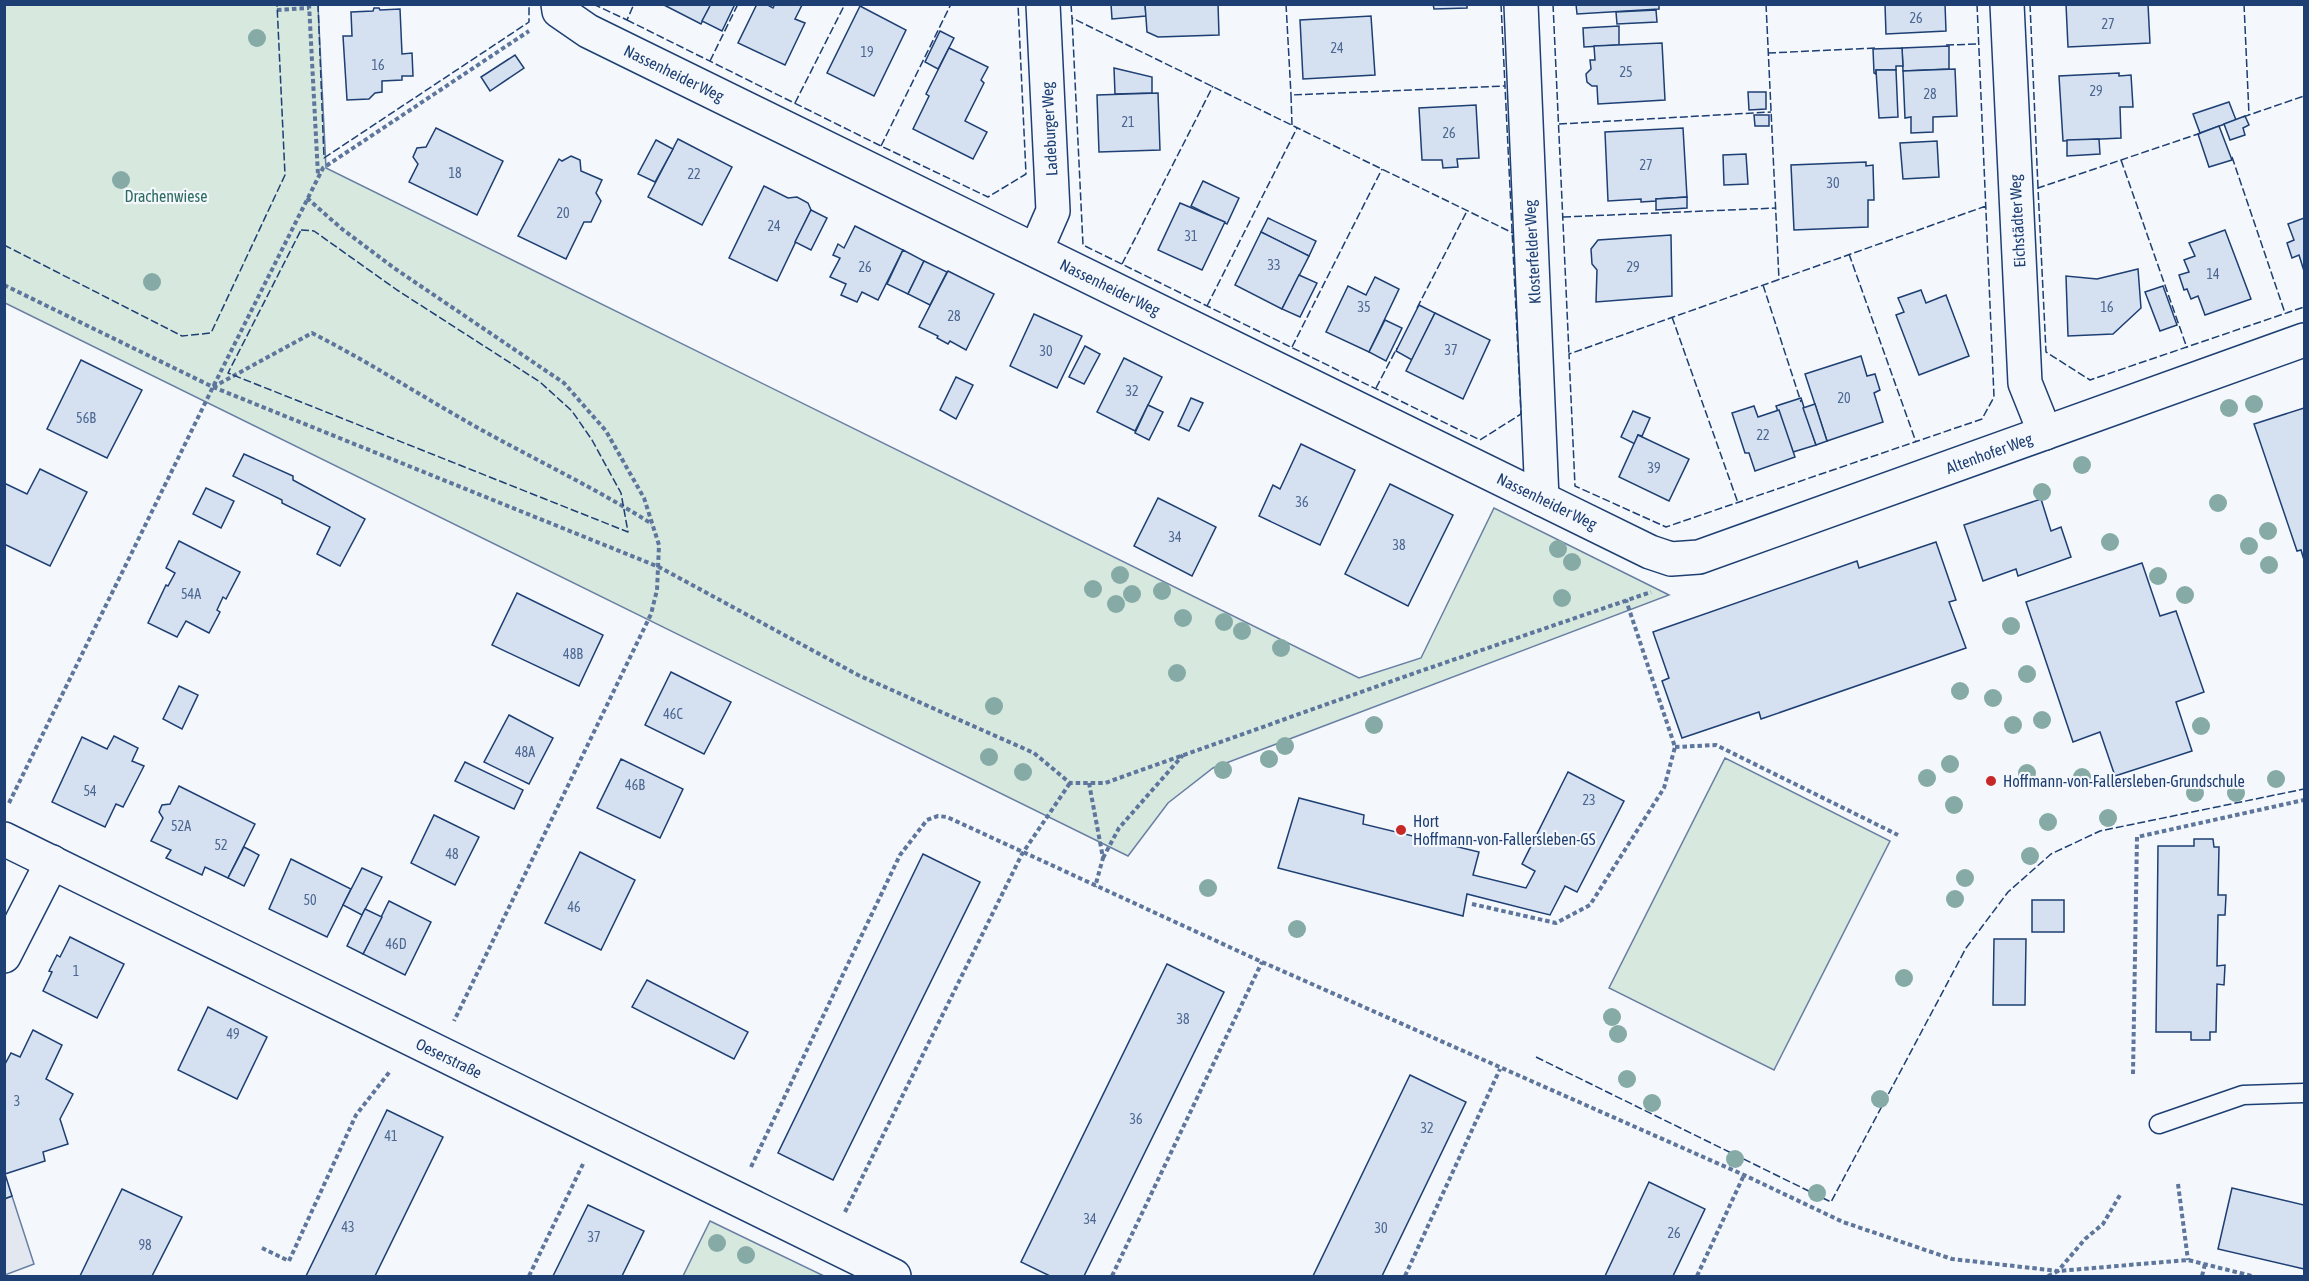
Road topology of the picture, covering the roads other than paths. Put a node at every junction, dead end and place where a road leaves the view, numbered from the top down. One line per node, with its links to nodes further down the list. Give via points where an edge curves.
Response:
1 (558, 4): 5 (street, Nassenheider Weg, via 559,10 588,31)
2 (1043, 4): 5 (street, Ladeburger Weg, via 1053,211)
3 (1521, 4): 8 (street, Klosterfelder Weg)
4 (2007, 4): 7 (street, Eichstädter Weg, via 2025,383)
5 (1036, 250): 8 (street, Nassenheider Weg)
6 (2304, 340): 7 (street, Altenhofer Weg)
7 (2045, 433): 9 (street, Altenhofer Weg, via 1699,556)
8 (1542, 499): 9 (street, Nassenheider Weg)
9 (1671, 559)
10 (4, 839): 11 (street, Oeserstraße)
11 (52, 862): 12 (street); 15 (street, Oeserstraße)
12 (4, 956)
13 (2304, 1093): 14 (lane, via 2243,1095)
14 (2159, 1124)
15 (894, 1276)

